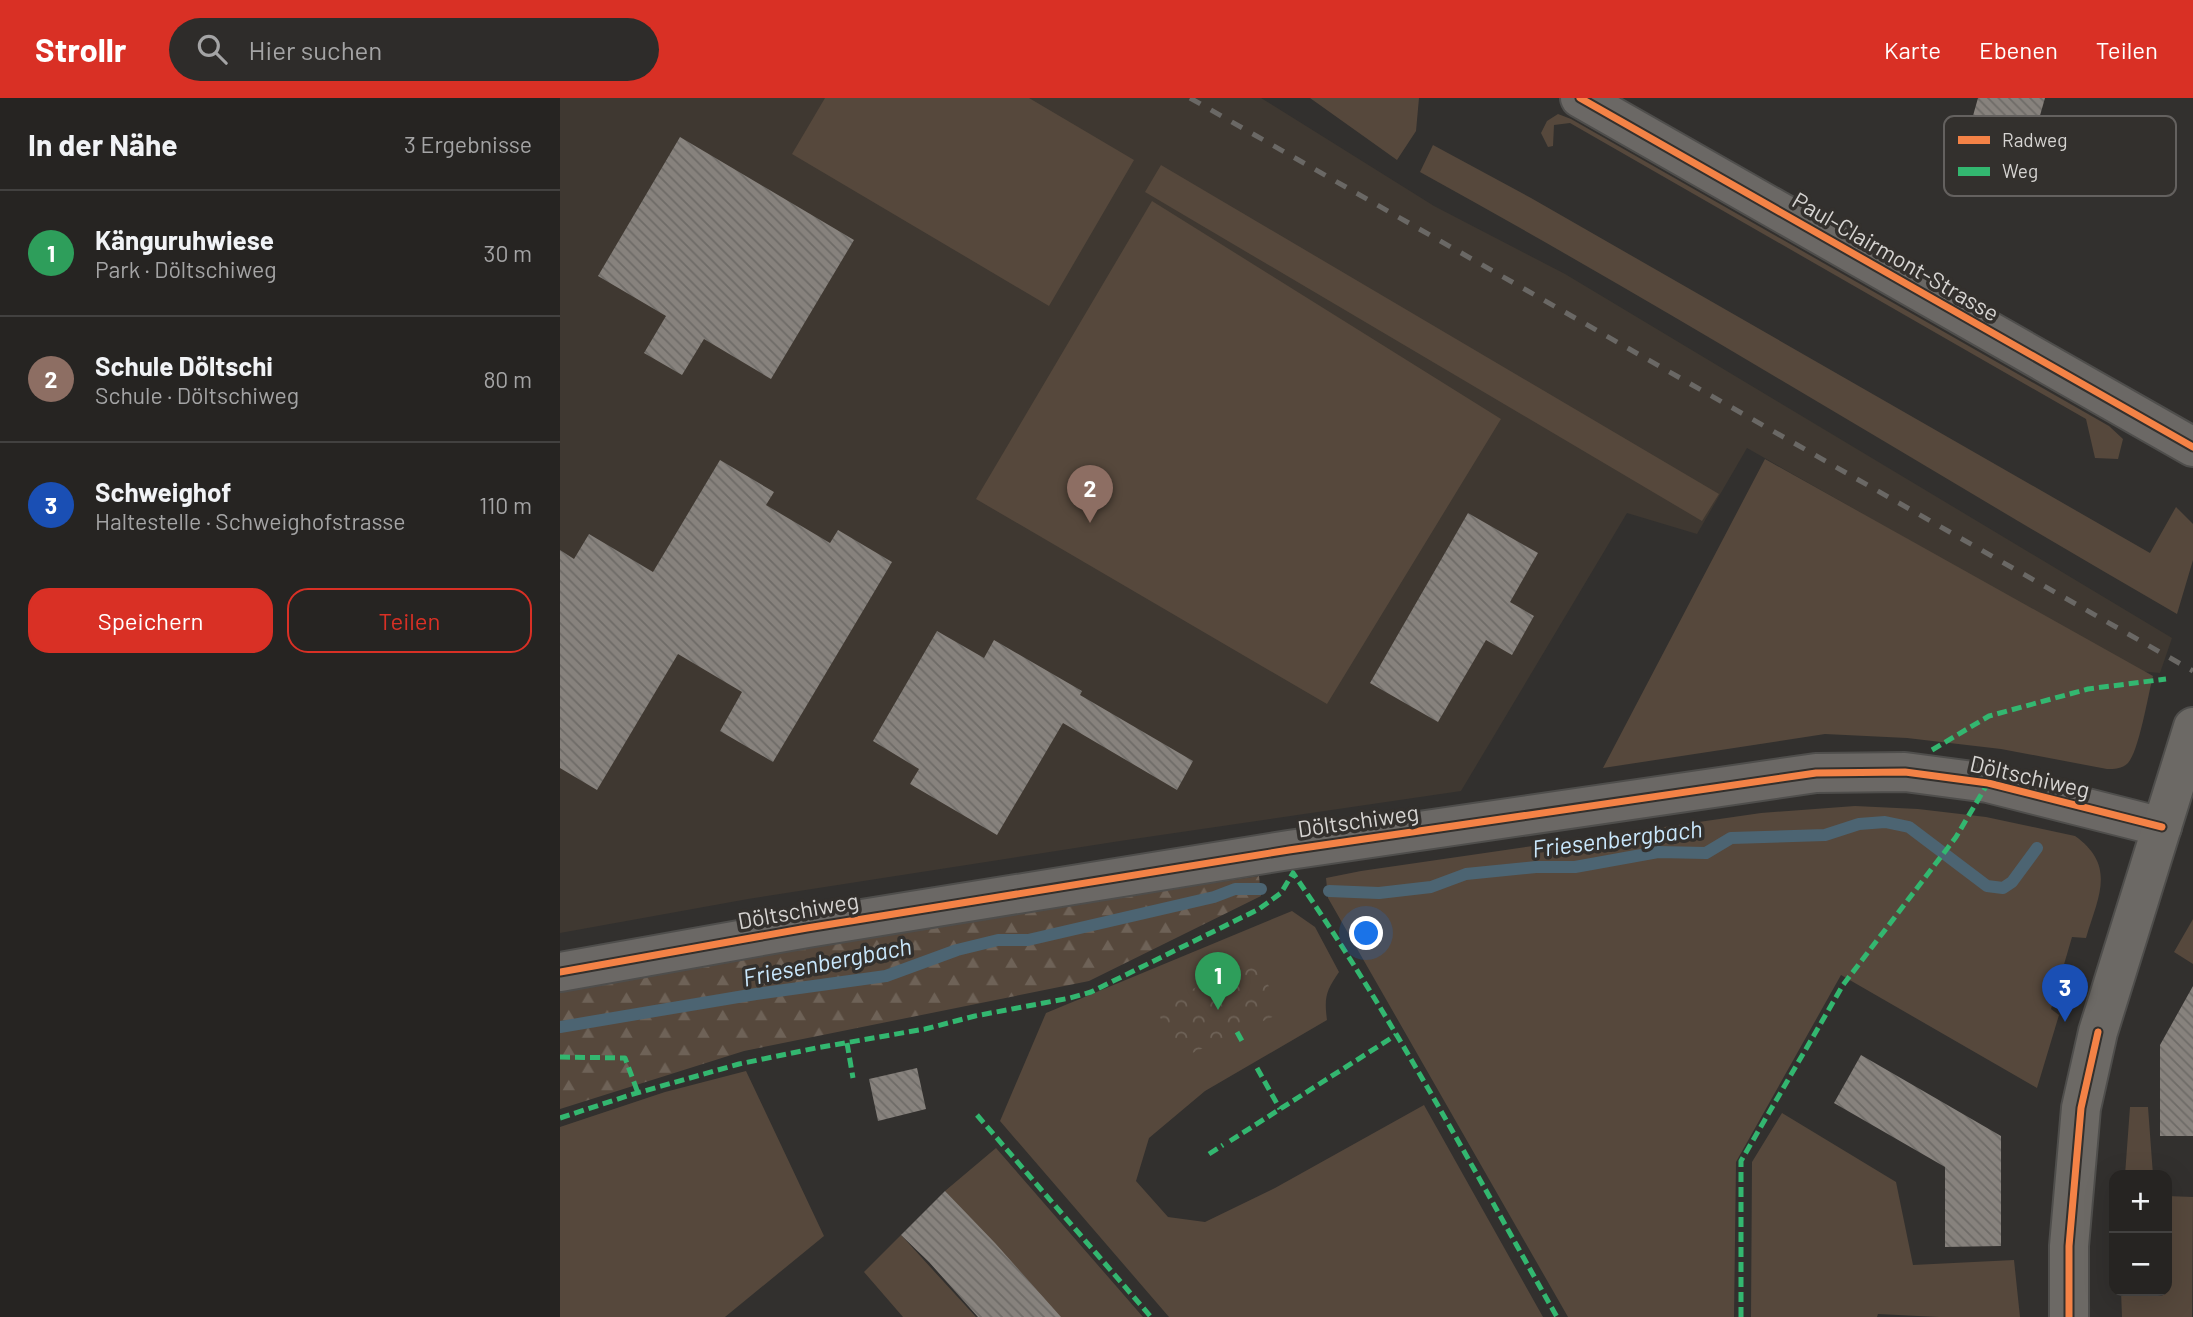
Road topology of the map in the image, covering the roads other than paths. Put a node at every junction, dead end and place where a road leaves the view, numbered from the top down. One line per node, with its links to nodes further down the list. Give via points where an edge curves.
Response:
1 (1580, 98): 2 (street, Paul-Clairmont-Strasse)
2 (2193, 447)
3 (2192, 732): 4 (main road)
4 (2162, 827): 5 (street, Döltschiweg, via 1988,783 1905,772 1816,773 1289,850); 6 (main road, via 2098,1032 2081,1108 2069,1246)
5 (560, 972)
6 (2069, 1317)

